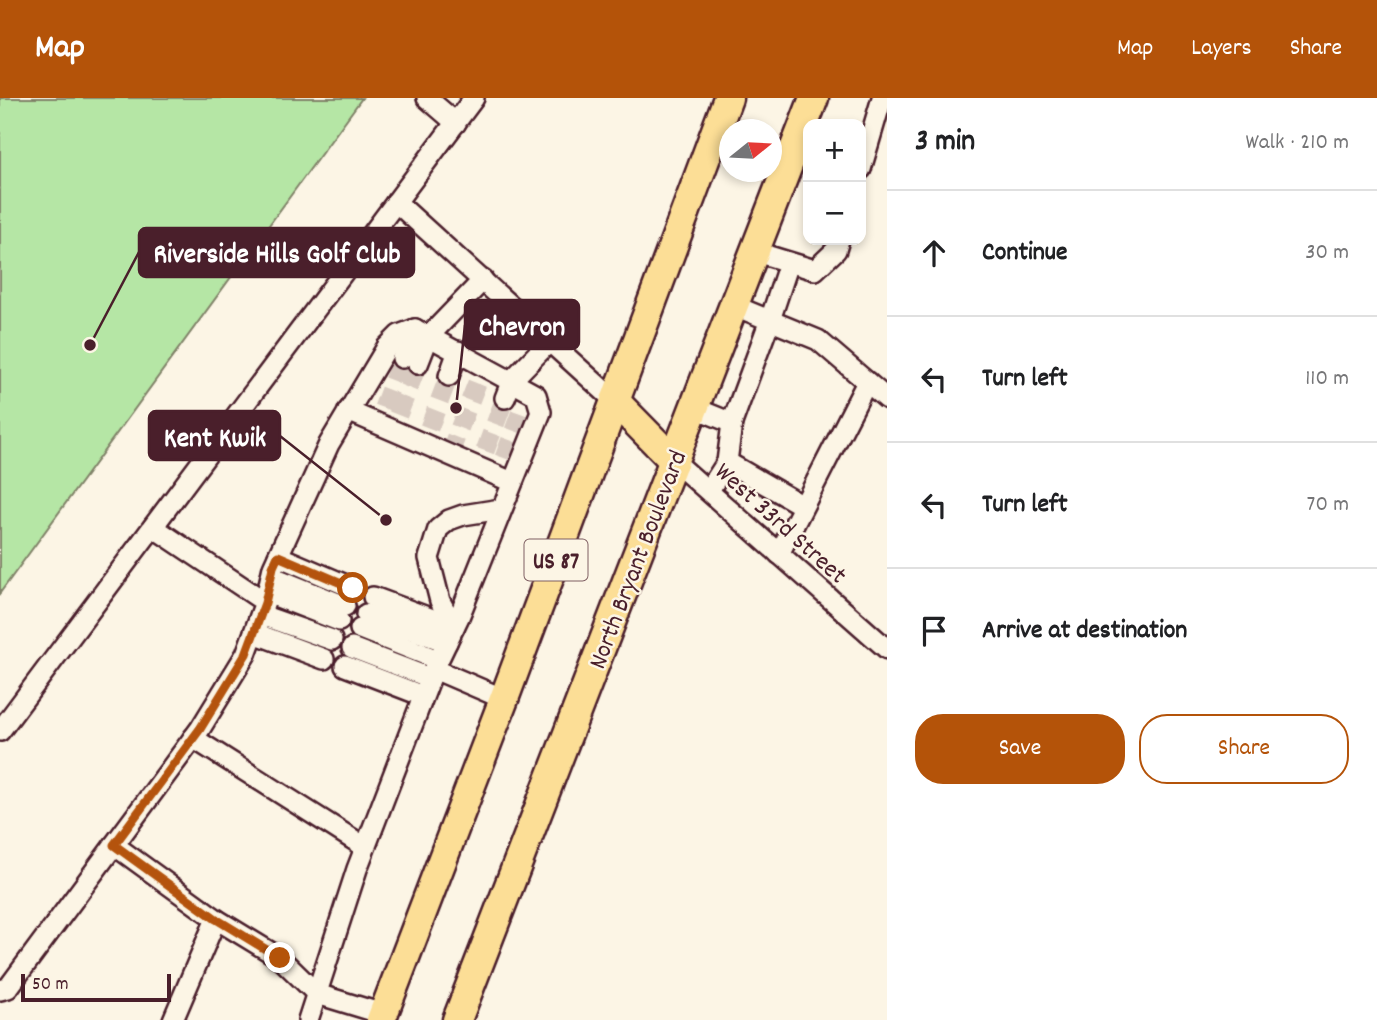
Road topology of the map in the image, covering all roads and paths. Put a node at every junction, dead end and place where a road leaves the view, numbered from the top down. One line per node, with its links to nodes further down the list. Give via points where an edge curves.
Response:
1 (426, 98): 6 (street)
2 (474, 98): 6 (street)
3 (728, 98): 23 (highway, US 87)
4 (814, 98): 10 (highway, North Bryant Boulevard / US 87)
5 (882, 98): 7 (street)
6 (456, 122): 8 (street)
7 (866, 152)
8 (396, 202): 12 (street); 33 (street)
9 (838, 245): 11 (street, via 815,270)
10 (756, 252): 11 (street); 13 (highway, North Bryant Boulevard / US 87)
11 (789, 263): 14 (street)
12 (483, 280): 15 (street); 16 (street)
13 (735, 306): 14 (street); 24 (highway, North Bryant Boulevard / US 87)
14 (770, 320): 20 (street, via 818,340); 26 (street)
15 (422, 333): 17 (street); 18 (street); 25 (street, via 399,335 387,347)
16 (550, 341): 21 (street); 23 (street)
17 (458, 351): 19 (street); 21 (street)
18 (410, 361)
19 (449, 376)
20 (867, 382): 22 (street); 31 (street)
21 (517, 394): 29 (street, via 536,394 541,412)
22 (887, 399)
23 (615, 401): 27 (highway); 41 (highway, US 87)
24 (695, 408): 26 (street); 27 (highway, North Bryant Boulevard / US 87)
25 (348, 411): 29 (street, via 388,419); 35 (street)
26 (733, 423): 28 (street)
27 (674, 461): 30 (street, West 33rd Street); 52 (highway, North Bryant Boulevard / US 87)
28 (727, 462): 30 (street); 31 (street)
29 (495, 467): 32 (street)
30 (709, 491): 34 (street, West 33rd Street)
31 (803, 506): 34 (street)
32 (501, 509): 39 (street); 39 (street, via 463,515 438,529 429,558 440,601)
33 (153, 527): 36 (street); 42 (street)
34 (779, 554): 38 (street, West 33rd Street)
35 (278, 556): 36 (street); 36 (street, via 346,605)
36 (264, 604): 37 (street); 43 (street, via 246,654)
37 (328, 649)
38 (887, 649)
39 (441, 655): 39 (street, via 366,613); 40 (street); 40 (street, via 348,657); 41 (street)
40 (423, 696): 45 (street)
41 (504, 699): 49 (highway, US 87)
42 (0, 731)
43 (193, 738): 44 (street); 45 (street)
44 (114, 845): 46 (street); 47 (street, via 8,988)
45 (365, 847): 48 (street)
46 (216, 919): 48 (street, via 280,958); 50 (street)
47 (0, 990)
48 (317, 994): 49 (street); 51 (street)
49 (382, 1017)
50 (173, 1020)
51 (308, 1020)
52 (457, 1020)

